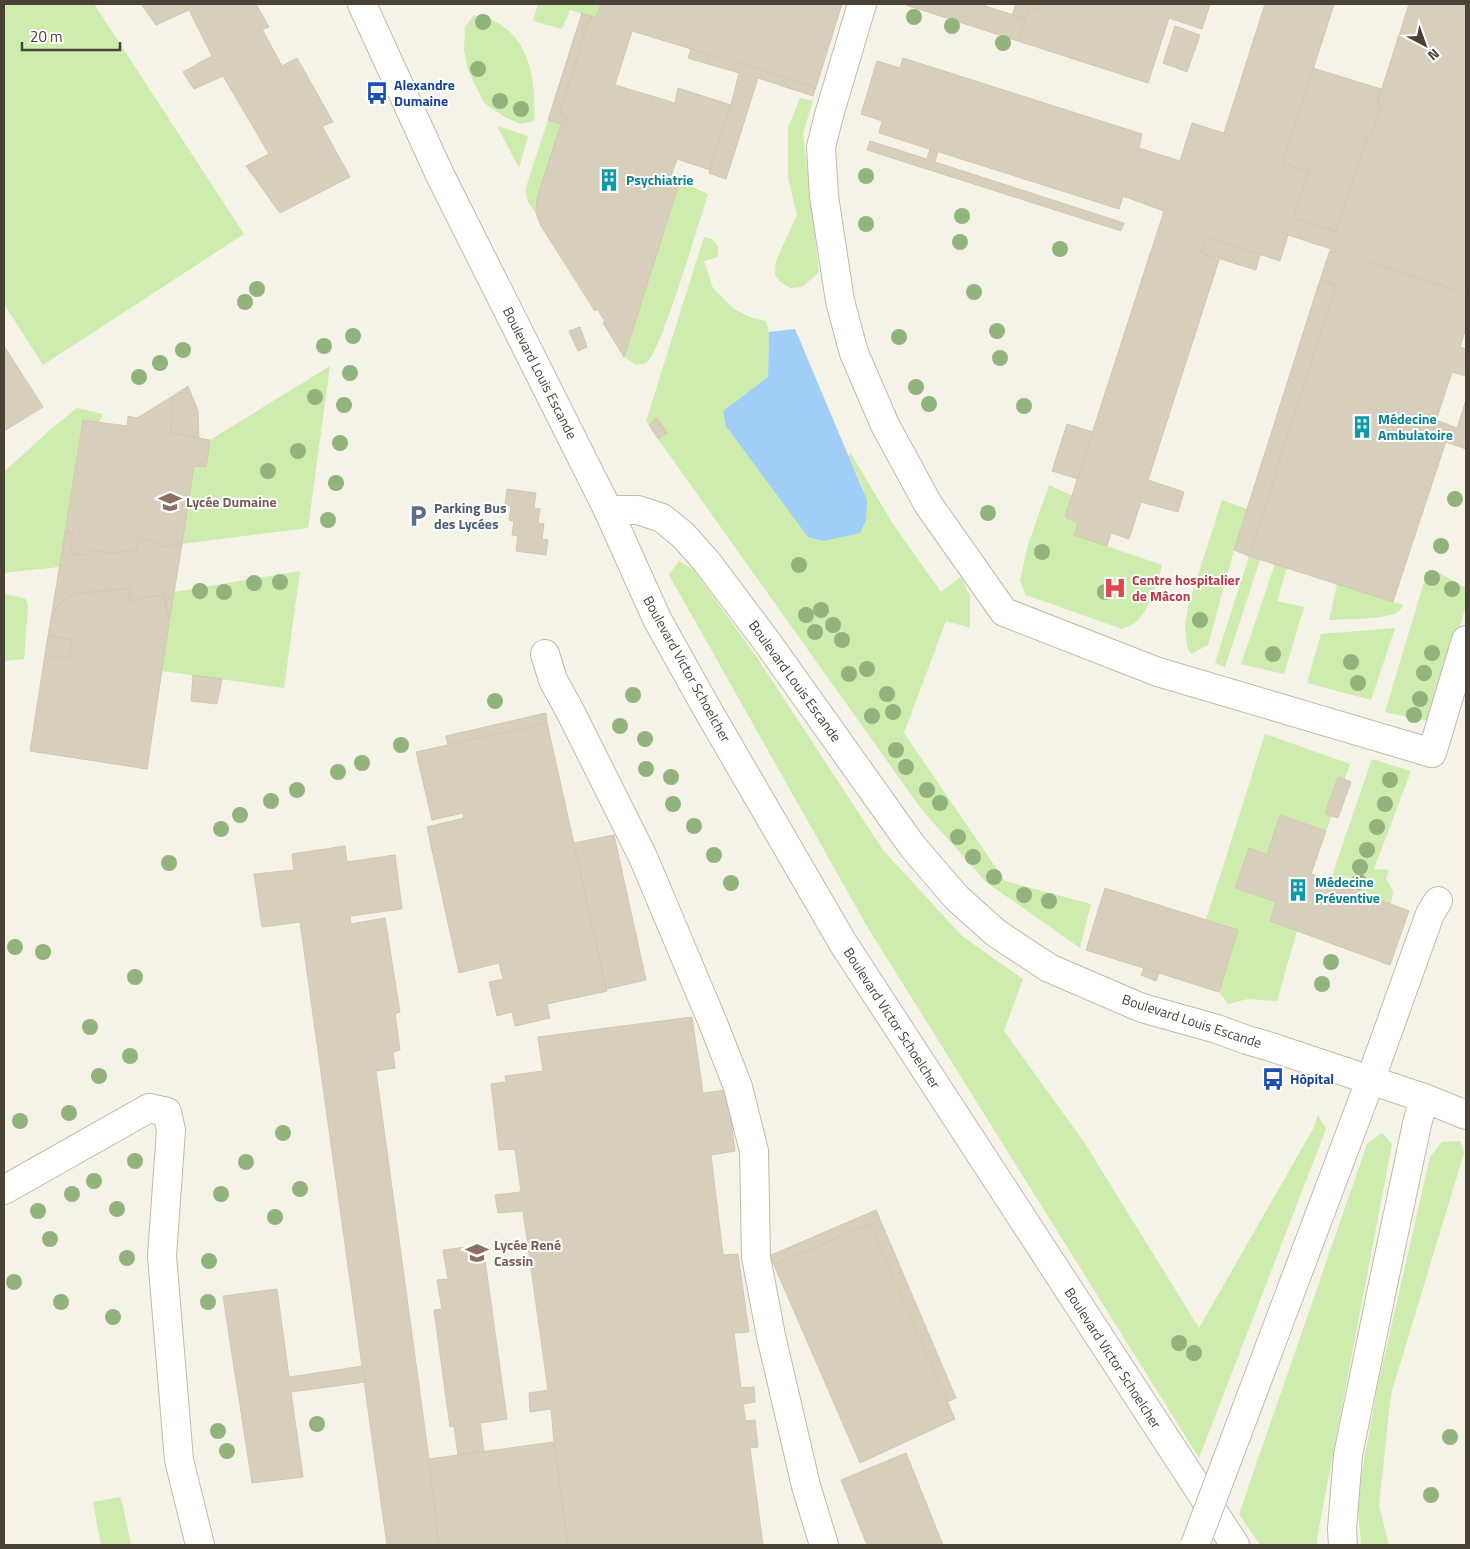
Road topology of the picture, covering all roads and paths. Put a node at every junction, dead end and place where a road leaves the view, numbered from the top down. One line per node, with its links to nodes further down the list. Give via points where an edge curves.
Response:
1 (362, 4): 3 (street, Boulevard Louis Escande, via 440,176)
2 (862, 4): 4 (street, via 821,147 824,196 840,301 854,352 885,425 928,504 1004,612 1158,672 1432,753)
3 (608, 510): 7 (street, Boulevard Louis Escande, via 638,510 662,518 683,535 770,646 913,847 957,898 996,933 1049,968 1142,1008 1217,1029); 14 (street, Boulevard Victor Schoelcher, via 657,619 843,943)
4 (1466, 640)
5 (545, 654): 12 (street, via 553,680 643,857 738,1087 754,1151 756,1258 806,1486)
6 (1438, 901): 7 (street, via 1430,914)
7 (1370, 1081): 8 (street, Boulevard Louis Escande); 13 (street, bridge)
8 (1424, 1098): 9 (street, Boulevard Louis Escande); 15 (street, via 1348,1455)
9 (1466, 1115)
10 (4, 1190): 11 (street, via 149,1108 167,1112 170,1130 162,1256 179,1460)
11 (200, 1545)
12 (824, 1545)
13 (1195, 1545)
14 (1235, 1545)
15 (1343, 1545)

